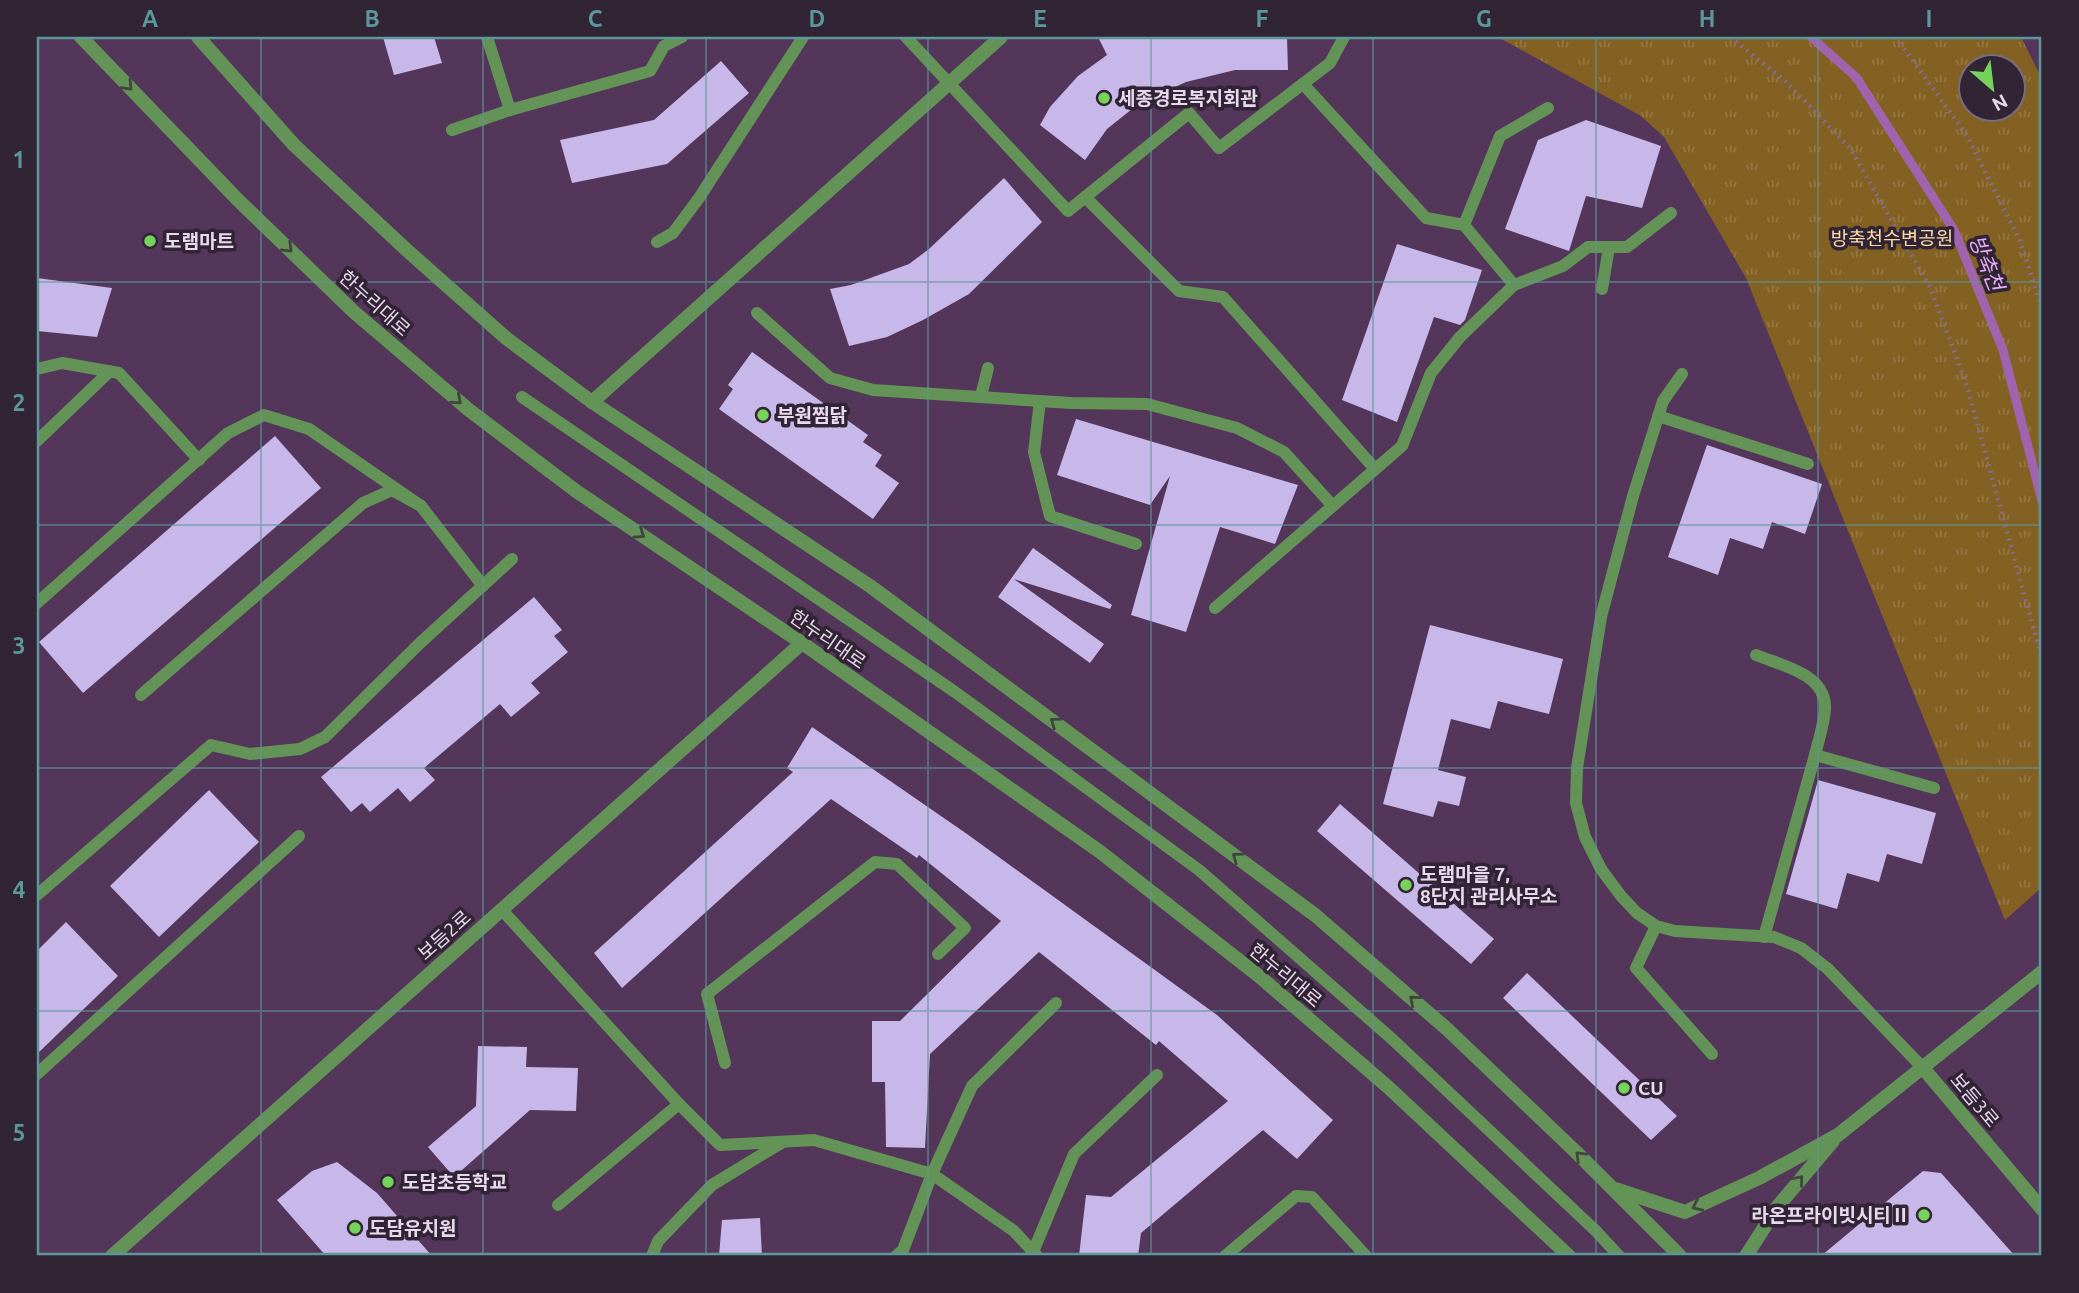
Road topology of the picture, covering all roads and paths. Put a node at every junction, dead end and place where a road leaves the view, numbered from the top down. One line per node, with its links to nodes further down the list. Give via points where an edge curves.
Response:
1 (81, 37): 45 (street, 한누리대로, one-way to 45, via 237,200 354,312 469,410 576,491)
2 (198, 37): 31 (street, via 294,145 410,253 506,338)
3 (487, 37): 14 (lane)
4 (682, 37): 14 (lane, via 664,46 650,71)
5 (803, 37): 19 (lane, via 699,198 673,233)
6 (906, 37): 11 (lane)
7 (1001, 37): 11 (street)
8 (1344, 37): 12 (lane, via 1330,63)
9 (1730, 37): 47 (path, via 1783,79 1850,148 1931,289 1967,386)
10 (1896, 37): 23 (path, via 1968,136 2020,241)
11 (948, 83): 16 (lane, via 1068,211); 31 (street)
12 (1303, 84): 16 (lane, via 1219,148 1189,113); 18 (lane, via 1426,218)
13 (1548, 108): 18 (lane, via 1500,136)
14 (510, 110): 15 (lane)
15 (452, 130)
16 (1085, 197): 37 (lane, via 1179,292 1223,297)
17 (1671, 213): 20 (lane, via 1627,247)
18 (1464, 225): 21 (lane)
19 (657, 242)
20 (1609, 247): 21 (lane, via 1588,247 1563,266); 22 (lane)
21 (1514, 285): 37 (lane, via 1460,337 1432,373 1402,446)
22 (1602, 289)
23 (2042, 308)
24 (757, 313): 29 (lane, via 830,378 873,390)
25 (988, 368): 29 (lane)
26 (37, 369): 27 (lane, via 62,363)
27 (109, 372): 34 (lane); 35 (lane, via 119,373)
28 (1682, 373): 33 (lane, via 1662,401)
29 (981, 396): 32 (lane)
30 (523, 397): 78 (lane, via 955,692 1199,870 1391,1038)
31 (592, 401): 68 (street, one-way to 31, via 1447,1029 1315,915 870,586)
32 (1040, 401): 38 (lane, via 1147,404 1237,428 1284,452); 40 (lane, via 1034,452 1050,516)
33 (1658, 416): 36 (lane); 54 (lane, via 1601,617 1577,768 1576,803 1585,837 1601,869 1637,913)
34 (37, 441)
35 (199, 460): 39 (lane, via 228,433 264,415 309,429); 43 (lane)
36 (1808, 464)
37 (1375, 469): 38 (lane)
38 (1332, 505): 44 (lane)
39 (421, 506): 42 (lane); 48 (lane, via 392,490 363,503)
40 (1136, 544)
41 (512, 559): 42 (lane)
42 (483, 586): 52 (lane, via 325,737 300,749 250,754 211,745)
43 (37, 603)
44 (1215, 608)
45 (802, 643): 53 (street, 보듬2로); 77 (street, 한누리대로, via 1099,851 1259,976 1388,1087)
46 (1756, 655): 49 (lane, via 1805,675 1819,688 1825,705)
47 (2042, 659)
48 (141, 695)
49 (1815, 755): 50 (lane); 55 (lane)
50 (1934, 788)
51 (299, 836): 62 (lane)
52 (40, 887)
53 (502, 910): 64 (lane); 72 (street, 보듬2로)
54 (1656, 926): 55 (lane); 59 (lane, via 1636,968)
55 (1764, 937): 61 (lane, via 1801,948 1828,969)
56 (938, 954): 60 (lane, via 965,928 897,864 874,862 707,994)
57 (2042, 972): 61 (street, 보듬3로)
58 (1056, 1003): 67 (lane, via 972,1086)
59 (1712, 1054)
60 (725, 1063)
61 (1923, 1068): 65 (street); 70 (street, 보듬3로)
62 (37, 1074)
63 (1157, 1075): 71 (lane, via 1074,1154)
64 (678, 1104): 66 (lane, via 720,1145); 69 (lane)
65 (1838, 1135): 68 (street, one-way to 68, via 1685,1212); 80 (street, one-way to 65, via 1778,1206)
66 (784, 1141): 67 (lane, via 814,1140); 73 (lane, via 712,1185 658,1241)
67 (932, 1174): 71 (lane, via 1014,1231); 74 (lane, via 903,1250)
68 (1613, 1189): 79 (street)
69 (558, 1205)
70 (2042, 1209)
71 (1035, 1254)
72 (112, 1256)
73 (652, 1256)
74 (896, 1256)
75 (1224, 1256): 76 (lane, via 1296,1196 1312,1197)
76 (1366, 1256)
77 (1569, 1256)
78 (1619, 1256)
79 (1680, 1256)
80 (1746, 1256)

